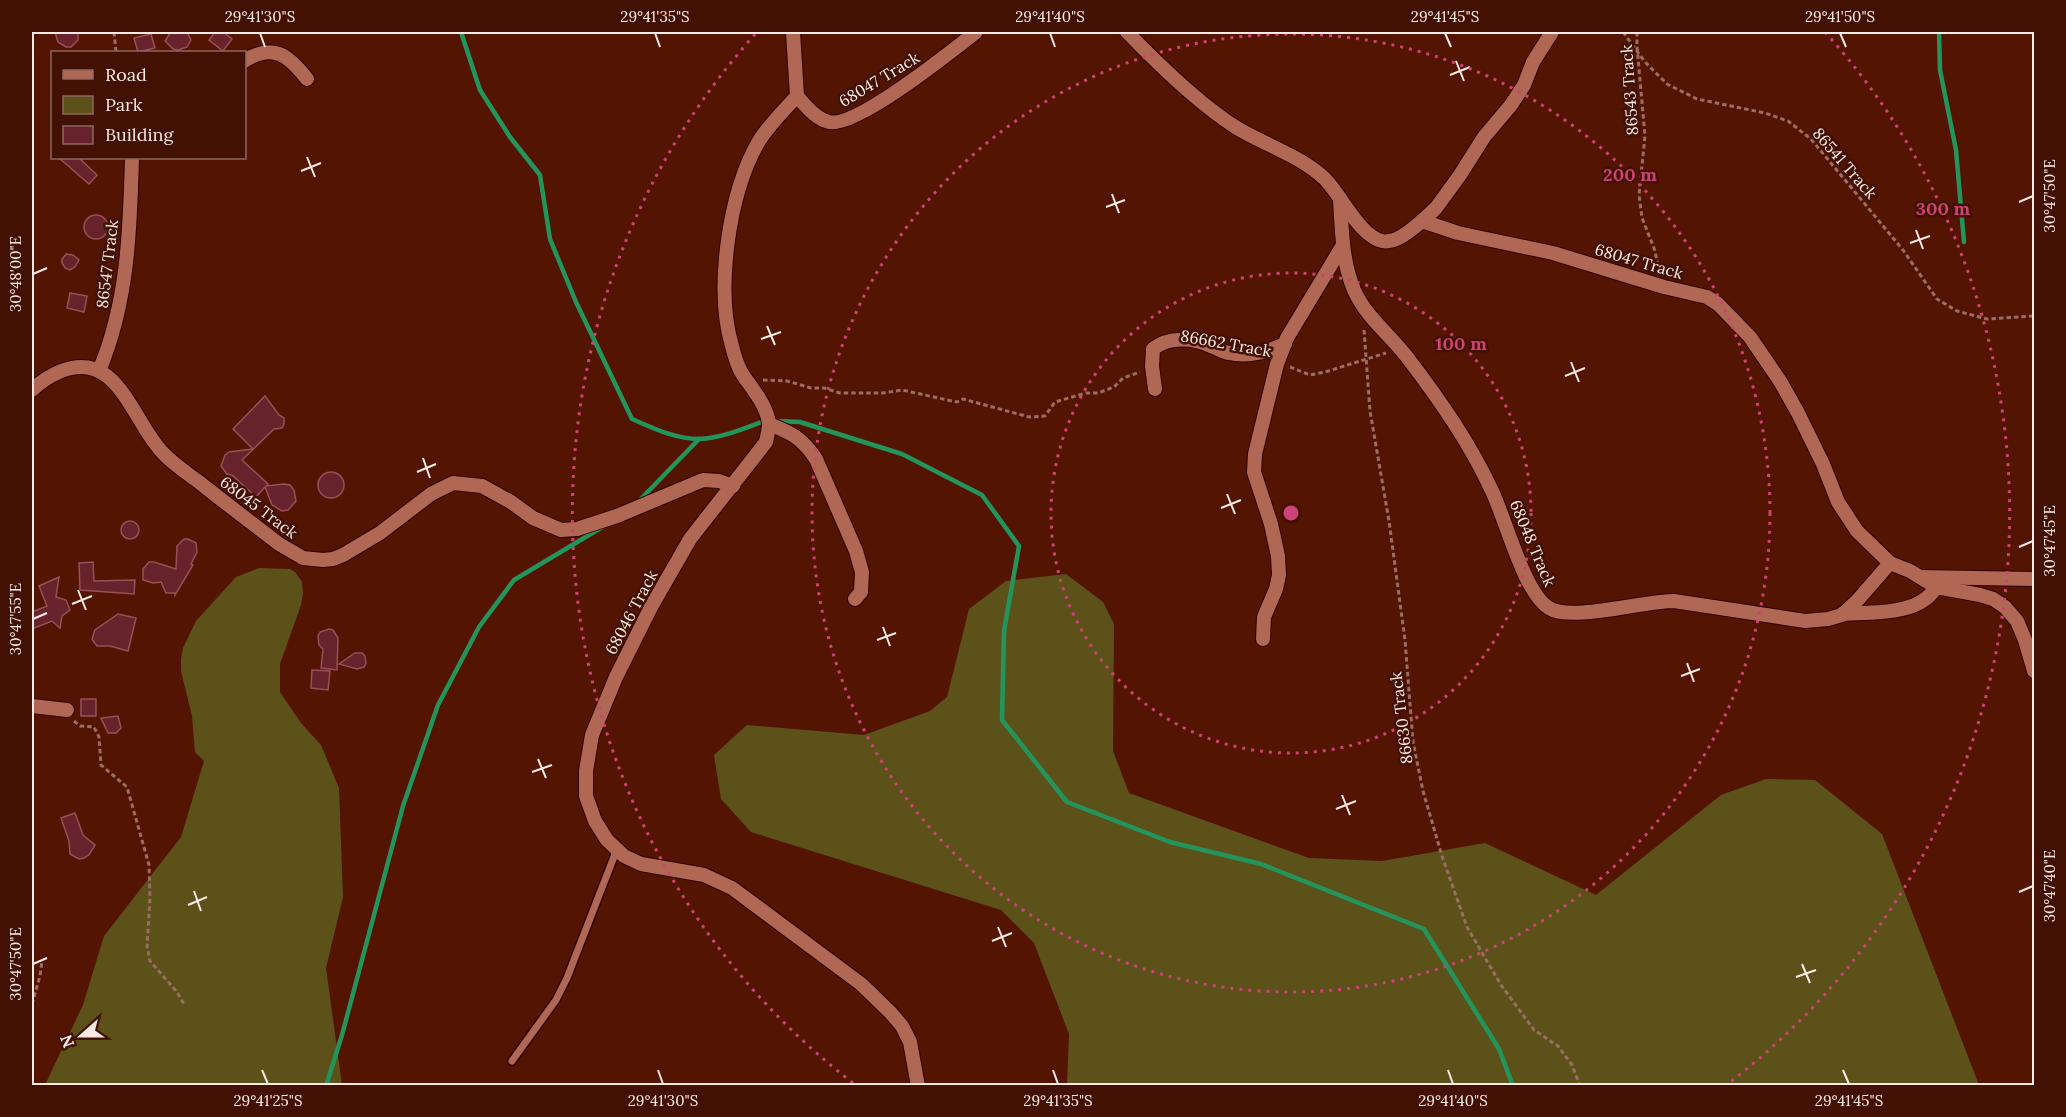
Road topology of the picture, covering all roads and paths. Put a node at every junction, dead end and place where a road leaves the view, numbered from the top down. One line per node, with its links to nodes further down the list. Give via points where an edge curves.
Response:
1 (114, 32): 9 (path)
2 (793, 32): 12 (street)
3 (976, 32): 12 (street, 68047 Track, via 941,61 845,120 829,122 819,117)
4 (1127, 32): 14 (street, via 1211,109 1237,128 1314,170)
5 (1552, 32): 15 (street, via 1511,105 1436,208)
6 (1623, 32): 8 (path, 86541 Track)
7 (1637, 32): 8 (path, 86543 Track)
8 (1637, 50): 17 (path, 86543 Track, via 1645,136 1639,195 1642,218); 19 (path, 86541 Track, via 1667,84 1697,99 1788,121 1811,139 1903,250 1938,299 1957,311 1987,319)
9 (116, 51)
10 (246, 60): 11 (street, via 265,52 284,54)
11 (307, 79)
12 (797, 96): 26 (street, via 752,154 729,229 724,310 731,345 740,370)
13 (132, 159): 25 (street, 86547 Track, via 121,303)
14 (1340, 200): 15 (street, via 1380,241 1406,234); 16 (street, 68048 Track)
15 (1422, 221): 17 (street, 68047 Track, via 1458,233 1552,253)
16 (1343, 245): 18 (street, 68048 Track, via 1347,269); 20 (street)
17 (1664, 287): 31 (street, 68047 Track, via 1707,297 1733,317 1750,337 1798,414 1846,517)
18 (1362, 305): 21 (street, 68048 Track); 22 (path, 86630 Track)
19 (2034, 316)
20 (1285, 344): 23 (street); 24 (street, via 1238,354 1181,339 1155,347)
21 (1402, 351): 22 (path, 86662 Track); 36 (street, 68048 Track, via 1471,449 1493,492 1532,590 1547,608 1559,614 1575,614 1674,601 1805,621)
22 (1366, 358): 23 (path, 86662 Track, via 1310,375); 47 (path, 86630 Track, via 1370,411 1404,640 1413,742 1442,856 1467,927 1501,985 1534,1030 1558,1046 1572,1065)
23 (1277, 364): 37 (street, via 1254,472 1271,525 1279,574 1264,617)
24 (1152, 366): 26 (path, via 1098,393 1054,402 1045,416 1029,417 963,399 957,402 902,390 840,393 787,381 762,380); 27 (street)
25 (99, 371): 28 (street, via 86,367 67,369); 30 (street, 68045 Track, via 112,381 163,454 279,544 313,560 343,555 453,483 482,486 533,518 561,530 617,516 703,480)
26 (751, 385): 29 (street)
27 (1155, 389)
28 (32, 390)
29 (769, 424): 30 (street, 68046 Track, via 765,442); 35 (street, via 797,436 816,459 862,572 861,592)
30 (733, 486): 41 (street, 68046 Track, via 690,539 651,606 592,735 586,796 595,821)
31 (1890, 562): 32 (street, 68047 Track); 36 (street)
32 (1920, 577): 33 (street); 34 (street, 68047 Track)
33 (2034, 579)
34 (1936, 587): 36 (street, 68048 Track, via 1930,597 1911,608); 38 (street, 68047 Track, via 1980,595 2005,607 2017,621)
35 (855, 599)
36 (1842, 615)
37 (1263, 639)
38 (2034, 671)
39 (32, 706): 40 (street)
40 (67, 710): 44 (path, via 70,719 80,726 94,727 99,736 101,765 127,787 149,865 150,961)
41 (617, 849): 45 (lane, via 567,978); 46 (street, 68046 Track, via 641,864 704,875 732,888 861,984 902,1026 910,1042)
42 (42, 961): 43 (path)
43 (32, 1004)
44 (185, 1006)
45 (512, 1061)
46 (918, 1086)
47 (1580, 1086)

